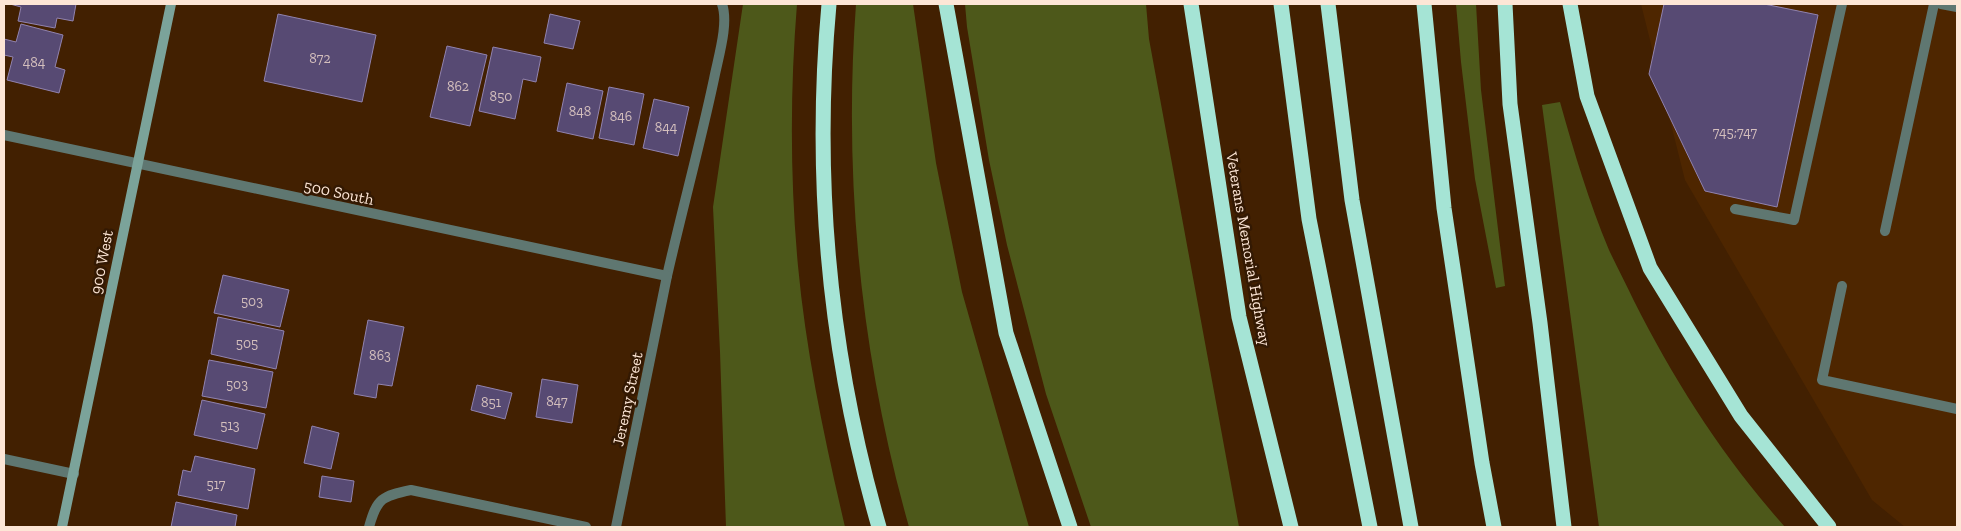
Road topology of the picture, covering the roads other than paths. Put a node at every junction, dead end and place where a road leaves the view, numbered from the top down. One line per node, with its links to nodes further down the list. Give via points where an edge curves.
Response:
1 (171, 4): 16 (main road, 900 West)
2 (722, 4): 19 (street, Jeremy Street, via 725,13 720,51)
3 (829, 4): 28 (highway, via 822,134 827,245 839,356)
4 (946, 4): 29 (highway, via 1006,333)
5 (1191, 4): 30 (highway, Veterans Memorial Highway, via 1239,317)
6 (1282, 4): 31 (highway, via 1309,219)
7 (1328, 4): 32 (highway, via 1352,200)
8 (1424, 4): 33 (highway, via 1444,208)
9 (1504, 4): 34 (highway, via 1510,104)
10 (1570, 4): 35 (highway, via 1587,96 1650,268 1741,416)
11 (1842, 4): 17 (street, via 1794,220)
12 (1934, 4): 18 (street)
13 (1941, 4): 14 (street)
14 (1957, 7)
15 (4, 135): 16 (street, 500 South)
16 (136, 164): 19 (street, 500 South); 23 (main road, 900 West)
17 (1735, 209)
18 (1886, 230)
19 (667, 276): 27 (street, Jeremy Street)
20 (1842, 286): 21 (street, via 1822,380)
21 (1957, 409)
22 (4, 459): 23 (street)
23 (74, 474): 24 (main road, 900 West)
24 (62, 527)
25 (369, 527): 26 (street, via 374,508 388,495 411,490)
26 (586, 527)
27 (616, 527)
28 (879, 527)
29 (1070, 527)
30 (1291, 527)
31 (1370, 527)
32 (1411, 527)
33 (1494, 527)
34 (1564, 527)
35 (1829, 527)

